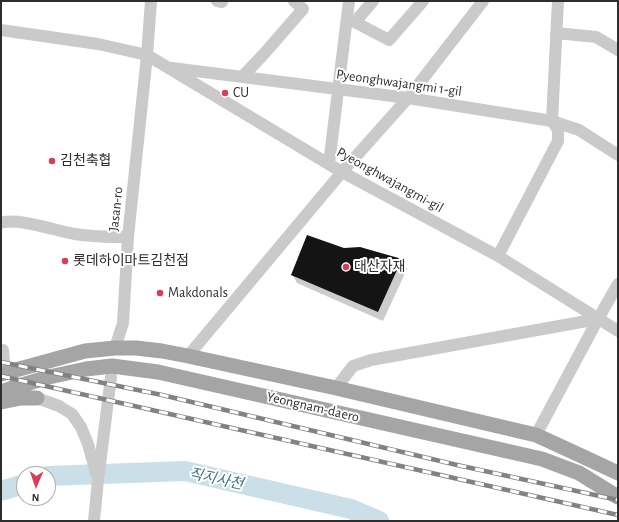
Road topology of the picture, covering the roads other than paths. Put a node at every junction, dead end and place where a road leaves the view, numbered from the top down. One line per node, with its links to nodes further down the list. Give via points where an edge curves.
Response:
1 (150, 1): 12 (street, Jasan-ro)
2 (294, 1): 14 (street, via 303,9)
3 (349, 1): 8 (street)
4 (373, 1): 8 (street)
5 (423, 1): 8 (street, via 389,40)
6 (483, 1): 16 (street)
7 (558, 1): 10 (street)
8 (351, 20): 15 (street)
9 (1, 30): 12 (street, Pyeonghwajangmi-gil, via 98,44)
10 (556, 33): 11 (street, via 596,37); 17 (street)
11 (618, 50)
12 (147, 55): 13 (street, Pyeonghwajangmi-gil); 22 (street, Jasan-ro)
13 (167, 67): 14 (street, Pyeonghwajangmi 1-gil); 19 (street, Pyeonghwajangmi-gil)
14 (242, 77): 15 (street, Pyeonghwajangmi 1-gil)
15 (338, 89): 16 (street, Pyeonghwajangmi 1-gil); 19 (street)
16 (408, 98): 17 (street, Pyeonghwajangmi 1-gil); 20 (street)
17 (552, 121): 18 (street, Pyeonghwajangmi 1-gil, via 579,130); 23 (street, via 558,130 558,142)
18 (618, 155)
19 (329, 164): 20 (street, Pyeonghwajangmi-gil)
20 (342, 172): 23 (street, Pyeonghwajangmi-gil); 29 (street)
21 (1, 223): 22 (street, via 16,221 74,234)
22 (128, 238): 27 (street, Jasan-ro, via 123,323)
23 (498, 256): 25 (street, Pyeonghwajangmi-gil)
24 (618, 284): 25 (street)
25 (598, 319): 26 (street, Pyeonghwajangmi-gil); 32 (street, via 370,360 353,366); 36 (street)
26 (618, 331)
27 (115, 348): 29 (main road, Yeongnam-daero, via 136,348); 30 (main road, Yeongnam-daero, via 85,351); 31 (main road)
28 (3, 350): 30 (street)
29 (188, 356): 32 (main road, Yeongnam-daero)
30 (2, 369)
31 (112, 371): 33 (main road, Yeongnam-daero, via 86,369); 38 (street); 39 (main road, Yeongnam-daero, via 158,372 542,459 579,473)
32 (336, 388): 36 (main road, Yeongnam-daero)
33 (1, 392)
34 (37, 398): 35 (main road); 38 (street, via 72,414 88,444)
35 (1, 402)
36 (536, 435): 37 (main road, Yeongnam-daero)
37 (618, 473)
38 (98, 480): 40 (street)
39 (618, 497)
40 (94, 521)

